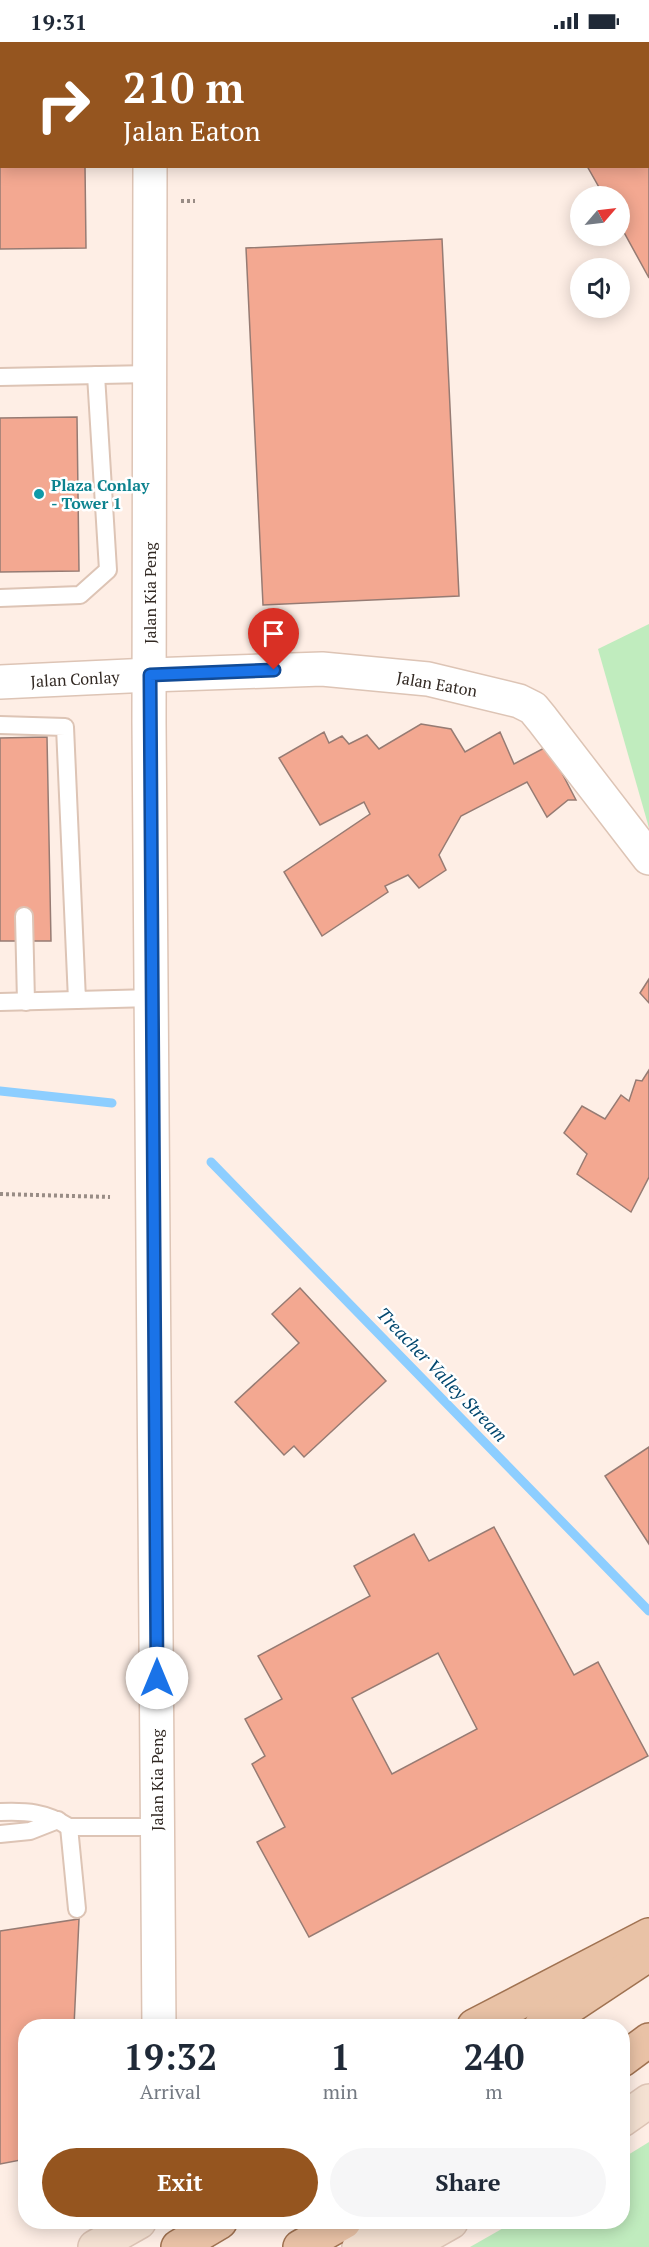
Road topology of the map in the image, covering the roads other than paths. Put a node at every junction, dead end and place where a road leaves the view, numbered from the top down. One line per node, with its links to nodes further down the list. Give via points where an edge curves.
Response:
1 (150, 168): 2 (street, Jalan Kia Peng)
2 (150, 374): 3 (lane); 6 (street, Jalan Kia Peng)
3 (96, 375): 4 (lane); 5 (lane, via 108,570 80,595)
4 (0, 377)
5 (0, 598)
6 (150, 675): 7 (street, Jalan Conlay); 9 (street, Jalan Eaton, via 322,669 428,679 519,701 543,718); 11 (street, Jalan Kia Peng)
7 (0, 682)
8 (0, 725): 12 (lane, via 65,727)
9 (649, 858)
10 (24, 916): 14 (lane)
11 (152, 998): 12 (lane); 17 (street, Jalan Kia Peng)
12 (77, 1000): 14 (lane)
13 (0, 1002): 14 (lane)
14 (26, 1002)
15 (0, 1812): 16 (lane, via 28,1811)
16 (63, 1823): 17 (lane); 18 (lane, via 30,1832); 19 (lane)
17 (157, 1827): 22 (street, Jalan Kia Peng)
18 (0, 1834)
19 (77, 1909)
20 (649, 1935): 23 (main road)
21 (649, 1954): 24 (main road)
22 (159, 2019)
23 (487, 2019)
24 (552, 2019)
25 (649, 2040): 26 (main road)
26 (630, 2054)
27 (208, 2229): 31 (main road)
28 (332, 2229): 32 (main road)
29 (392, 2229): 33 (main road)
30 (439, 2229): 34 (main road)
31 (178, 2247)
32 (300, 2247)
33 (359, 2247)
34 (407, 2247)

